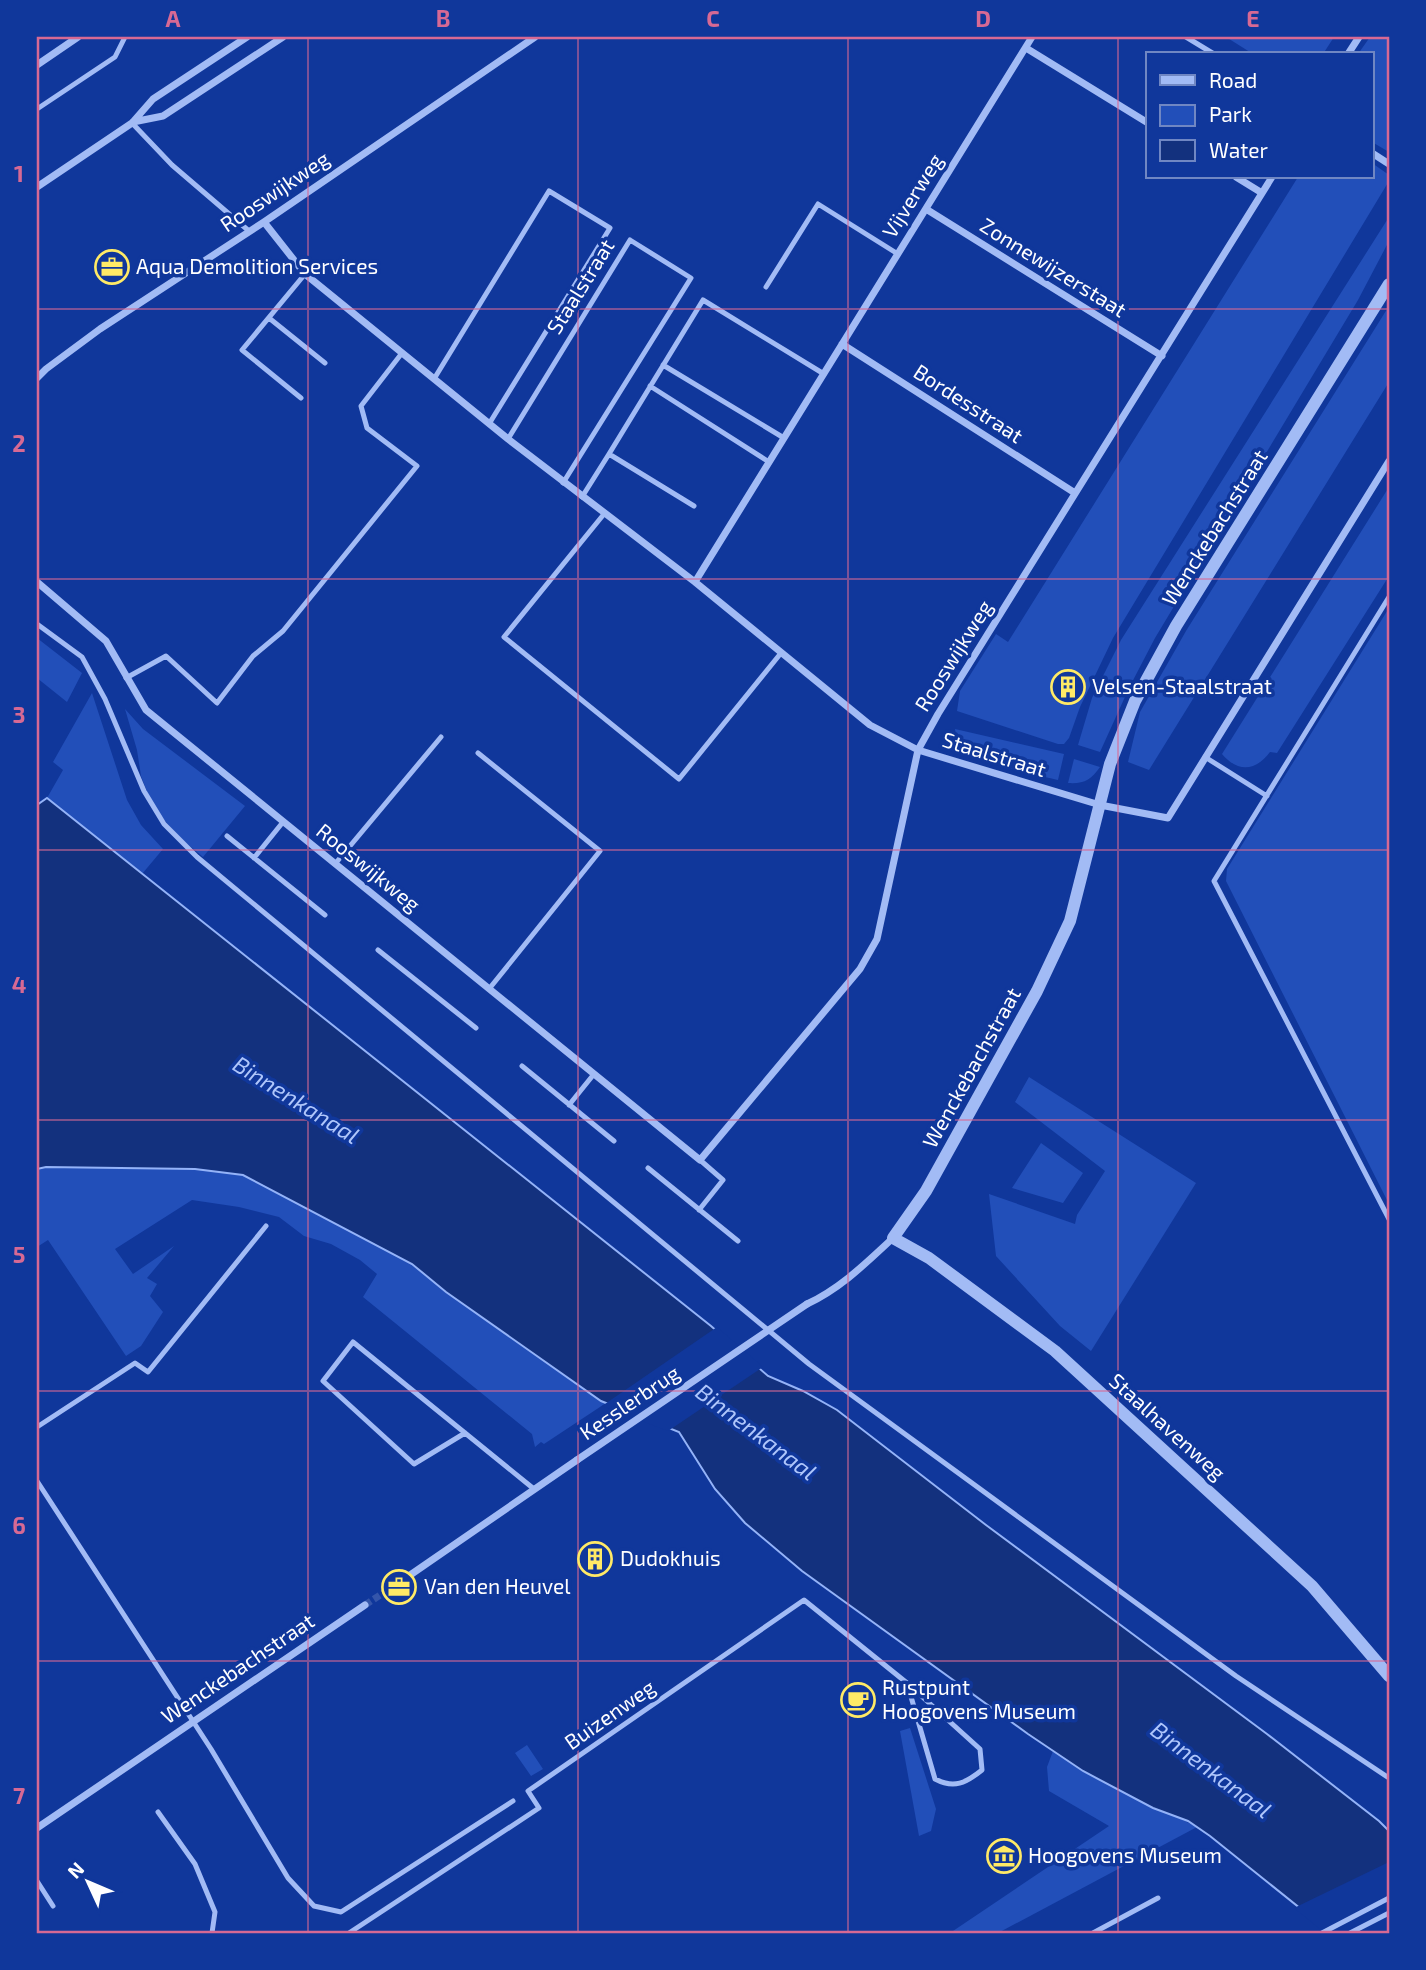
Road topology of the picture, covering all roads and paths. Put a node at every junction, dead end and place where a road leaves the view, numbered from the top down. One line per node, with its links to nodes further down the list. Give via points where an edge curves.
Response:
1 (78, 37): 12 (street)
2 (127, 37): 13 (lane, via 115,57)
3 (247, 37): 14 (street, via 153,99)
4 (283, 37): 14 (street, via 163,116)
5 (535, 37): 23 (street, Rooswijkweg)
6 (1032, 37): 9 (street, Vijverweg)
7 (1186, 37): 10 (lane)
8 (1359, 37): 11 (street)
9 (1026, 48): 15 (street); 22 (street, Vijverweg)
10 (1211, 52)
11 (1349, 52)
12 (37, 65)
13 (37, 109)
14 (132, 122): 20 (street); 24 (lane, via 172,165)
15 (1146, 122)
16 (1374, 154): 17 (street)
17 (1389, 164)
18 (1238, 178): 21 (street)
19 (1271, 178): 21 (street, Rooswijkweg)
20 (37, 187)
21 (1262, 193): 32 (street, Rooswijkweg)
22 (926, 209): 25 (street, Vijverweg); 32 (street, Zonnewijzerstaat)
23 (264, 222): 24 (street, Rooswijkweg); 26 (street, Staalstraat)
24 (249, 231): 36 (street, Rooswijkweg, via 100,329)
25 (898, 254): 28 (lane, via 818,204); 30 (street, Vijverweg)
26 (305, 274): 29 (lane); 31 (street, Staalstraat)
27 (1389, 284): 62 (street, Wenckebachstraat, via 1176,626 1135,701 1110,764)
28 (766, 287)
29 (269, 318): 33 (lane); 39 (lane, via 242,350)
30 (842, 344): 35 (street, Vijverweg); 47 (street, Bordesstraat)
31 (402, 354): 37 (street, Staalstraat); 56 (lane, via 361,406 367,428 417,466 283,631 253,656 217,703 166,656)
32 (1162, 356): 47 (street, Rooswijkweg)
33 (325, 363)
34 (663, 365): 35 (lane, via 703,300); 38 (lane); 41 (lane)
35 (824, 374): 41 (street, Vijverweg)
36 (37, 378)
37 (434, 379): 40 (street, Staalstraat); 40 (lane, Staalstraat, via 549,191 610,228)
38 (650, 386): 43 (lane); 45 (lane)
39 (301, 398)
40 (489, 424): 42 (street, Staalstraat)
41 (784, 438): 45 (street, Vijverweg)
42 (508, 439): 46 (street, Staalstraat); 46 (lane, Staalstraat, via 631,240 691,278)
43 (609, 454): 48 (lane); 49 (lane)
44 (1389, 461): 60 (street)
45 (769, 462): 52 (street, Vijverweg)
46 (564, 483): 48 (street, Staalstraat)
47 (1075, 494): 58 (street, Rooswijkweg)
48 (582, 497): 50 (street, Staalstraat)
49 (694, 506)
50 (604, 514): 52 (street, Staalstraat); 55 (lane, via 504,637 679,779)
51 (37, 582): 56 (street, Rooswijkweg, via 106,641)
52 (695, 582): 55 (street, Staalstraat)
53 (1389, 597): 61 (lane)
54 (37, 624): 92 (lane, via 82,657 144,791 164,824 197,857 809,1364 1236,1676)
55 (780, 653): 58 (street, Staalstraat, via 870,726)
56 (126, 678): 63 (street, Rooswijkweg, via 146,710)
57 (441, 737): 66 (lane)
58 (918, 750): 62 (street, Staalstraat); 75 (street, Rooswijkweg, via 877,939 860,969)
59 (478, 753): 69 (lane, via 600,851)
60 (1205, 757): 61 (lane); 62 (street, via 1168,818)
61 (1266, 796): 78 (lane, via 1214,881)
62 (1100, 805): 80 (street, Wenckebachstraat, via 1070,921 1037,991 926,1191)
63 (283, 822): 65 (lane); 66 (street, Rooswijkweg)
64 (227, 836): 65 (lane)
65 (254, 858): 67 (lane)
66 (335, 864): 69 (street, Rooswijkweg)
67 (325, 915)
68 (378, 950): 70 (lane)
69 (489, 989): 72 (street, Rooswijkweg)
70 (477, 1028)
71 (522, 1066): 73 (lane)
72 (594, 1074): 73 (lane); 75 (street, Rooswijkweg)
73 (569, 1105): 74 (lane)
74 (614, 1141)
75 (700, 1160): 77 (lane, Rooswijkweg, via 723,1180)
76 (648, 1168): 77 (lane)
77 (699, 1210): 81 (lane)
78 (1389, 1219)
79 (266, 1226): 83 (lane, via 148,1372 135,1363)
80 (893, 1238): 82 (street, Wenckebachstraat, via 830,1293); 89 (street, Staalhavenweg, via 929,1258 1055,1351 1312,1586)
81 (738, 1241)
82 (807, 1304): 86 (street, Kesslerbrug, bridge)
83 (37, 1427)
84 (465, 1433): 84 (lane, via 353,1342 323,1381 414,1464); 86 (lane)
85 (37, 1481): 91 (lane)
86 (534, 1489): 87 (street)
87 (400, 1582)
88 (365, 1605): 91 (street, Wenckebachstraat)
89 (1389, 1675)
90 (907, 1683): 90 (lane, Buizenweg, via 935,1779 951,1786 967,1782 982,1770 980,1749); 102 (lane, Buizenweg, via 804,1600 528,1791 539,1808)
91 (193, 1724): 93 (lane, via 288,1878 314,1906 341,1912); 95 (street, Wenckebachstraat)
92 (1389, 1777)
93 (513, 1801)
94 (158, 1812): 101 (lane, via 195,1864 215,1912)
95 (37, 1828)
96 (37, 1881): 99 (lane)
97 (1158, 1898): 103 (lane)
98 (1389, 1898): 104 (lane)
99 (53, 1906)
100 (1389, 1913): 105 (lane)
101 (212, 1933)
102 (349, 1933)
103 (1093, 1933)
104 (1322, 1933)
105 (1350, 1933)

